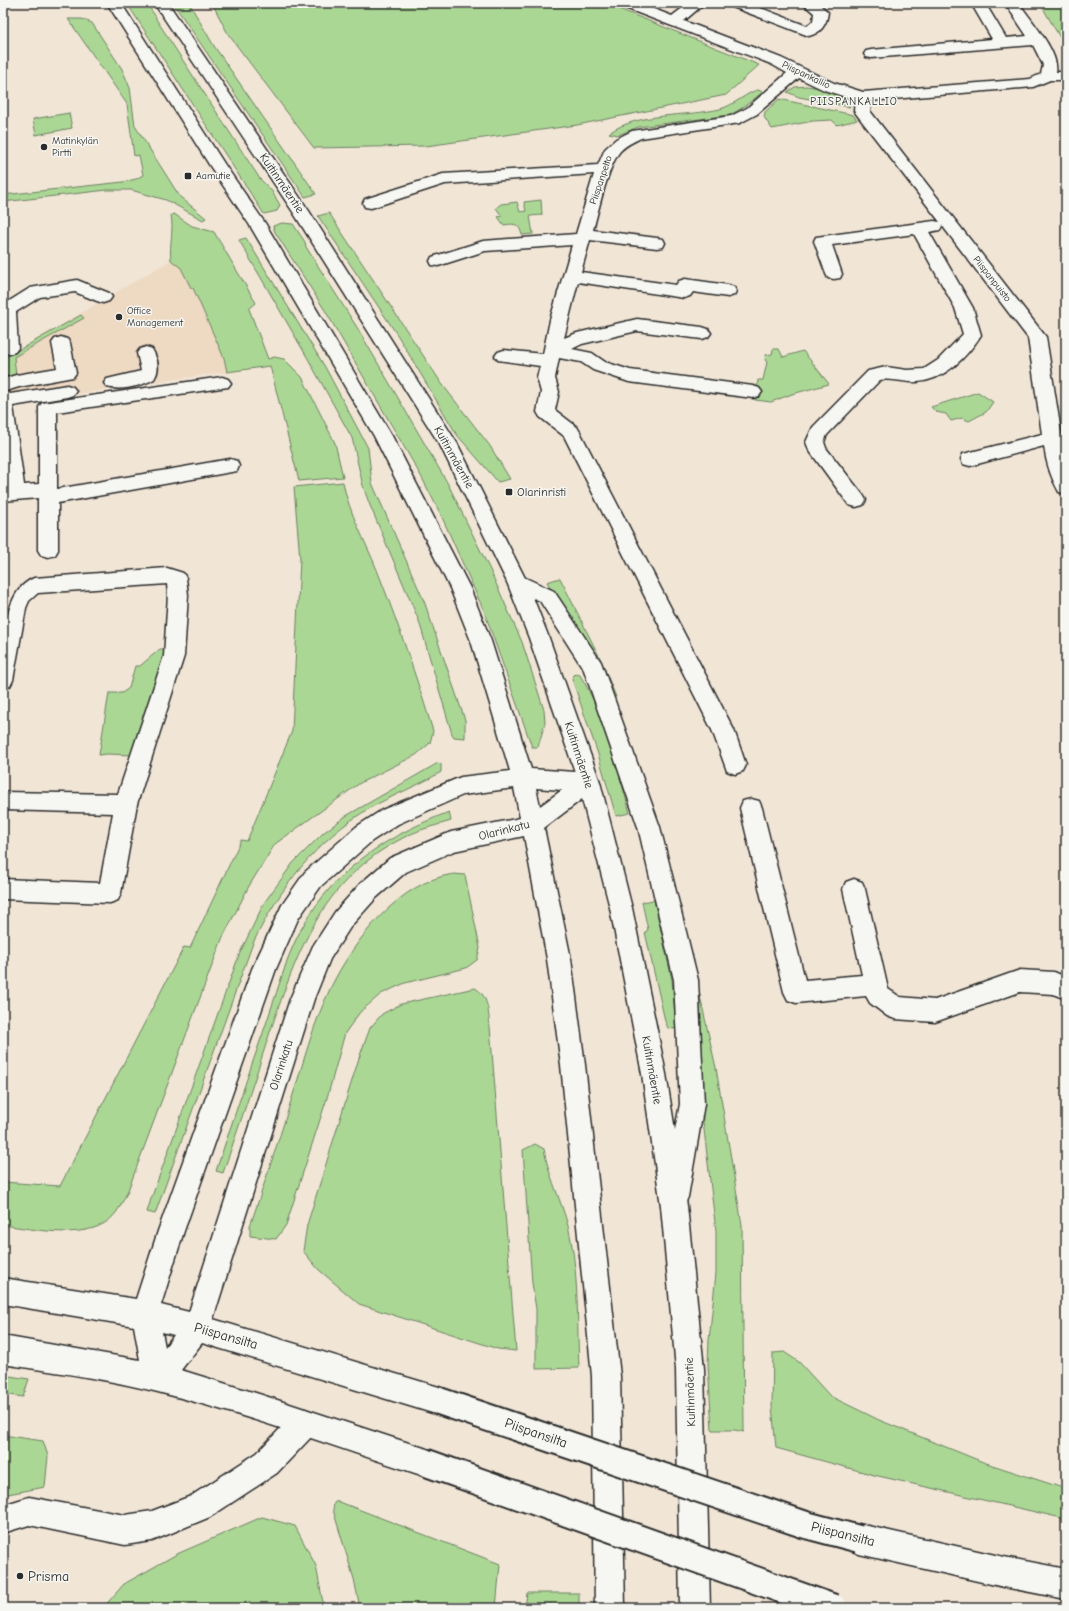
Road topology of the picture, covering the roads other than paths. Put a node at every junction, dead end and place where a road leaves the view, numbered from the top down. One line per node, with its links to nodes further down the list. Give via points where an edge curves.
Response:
1 (114, 3): 49 (main road, via 257,223 383,436 413,492 460,588 481,641)
2 (161, 3): 46 (main road, Kuitinmäentie, via 301,211 448,443)
3 (625, 3): 9 (main road, Piispankallio)
4 (698, 3): 9 (main road)
5 (735, 3): 6 (main road, via 809,32 820,22 821,12)
6 (810, 3)
7 (978, 3): 11 (main road)
8 (1012, 3): 10 (main road)
9 (674, 22): 13 (main road, Piispankallio, via 776,61)
10 (1037, 40): 11 (main road); 14 (main road, via 1050,65)
11 (1001, 42): 12 (main road)
12 (871, 54)
13 (797, 72): 16 (main road, Piispankallio, via 848,94); 17 (main road, Piispanpelto, via 752,111 735,120 638,134 621,142 611,152)
14 (1048, 76): 15 (main road, Piispankallio); 16 (main road, Piispankallio, via 1033,83)
15 (1066, 76)
16 (863, 97): 19 (main road, Piispanpuisto, via 862,111)
17 (604, 169): 18 (main road, via 443,179); 21 (main road, Piispanpelto)
18 (371, 203)
19 (949, 224): 20 (main road); 38 (main road, Piispanpuisto, via 1037,337)
20 (919, 229): 24 (main road, via 822,241); 44 (main road, via 964,308 972,335 933,374 910,376 880,372 874,375 819,432 815,442 818,450)
21 (583, 237): 22 (main road); 23 (main road, via 483,246); 25 (main road, Piispanpelto)
22 (657, 243)
23 (438, 261)
24 (834, 274)
25 (572, 276): 26 (main road, via 684,292 686,285); 33 (main road, Piispanpelto)
26 (728, 291)
27 (103, 297): 30 (main road, via 77,286 36,292 7,310)
28 (702, 333): 33 (main road, via 638,325 577,339)
29 (61, 342): 36 (main road, via 67,373 16,382)
30 (11, 347)
31 (146, 353): 36 (main road, via 150,370 148,375 141,379)
32 (504, 356): 33 (main road)
33 (551, 356): 35 (main road, via 586,357 599,366 629,376); 48 (main road, Piispanpelto, via 546,378 550,392 546,412 571,432 723,730)
34 (222, 383): 43 (main road, via 48,407)
35 (753, 392)
36 (4, 395): 37 (main road)
37 (5, 424): 42 (main road)
38 (1051, 438): 39 (main road); 41 (main road, Piispanpuisto, via 1055,460)
39 (970, 459)
40 (230, 466): 43 (main road)
41 (1066, 487)
42 (9, 493): 43 (main road)
43 (48, 494): 45 (main road)
44 (856, 500)
45 (48, 550)
46 (517, 582): 50 (main road, Kuitinmäentie); 59 (main road, via 547,596 594,668 649,828 686,980 692,1104)
47 (3, 680): 52 (main road, via 15,614 25,591 34,586 167,576 176,578 178,595 174,656)
48 (735, 765)
49 (523, 778): 50 (main road); 54 (main road); 61 (main road, via 461,786 390,817 364,834 312,879 290,912 264,970 171,1231)
50 (589, 782): 54 (main road, Olarinkatu); 59 (main road, Kuitinmäentie, via 622,916 654,1074)
51 (3, 801): 52 (main road)
52 (126, 804): 55 (main road, via 110,893)
53 (751, 808): 57 (main road, via 796,992)
54 (531, 825): 62 (main road, Olarinkatu, via 451,842 398,865 368,891 343,919 321,953 302,999); 68 (main road, via 559,958 574,1065 606,1376)
55 (3, 889)
56 (854, 890): 57 (main road)
57 (876, 984): 58 (main road, via 878,995 895,1008 936,1011 1020,981 1054,983)
58 (1066, 988)
59 (674, 1206): 69 (main road, Kuitinmäentie, via 690,1369)
60 (3, 1291): 61 (main road, Piispansilta)
61 (145, 1315): 62 (main road, Piispansilta); 64 (main road)
62 (197, 1328): 64 (main road, Olarinkatu); 67 (main road, Piispansilta, bridge, via 439,1400 806,1525 1004,1572)
63 (3, 1350): 64 (main road)
64 (157, 1378): 65 (main road, via 230,1398)
65 (305, 1423): 66 (main road, via 267,1463 200,1507 152,1526 125,1530 29,1511); 70 (main road, bridge, via 424,1462)
66 (3, 1519)
67 (1066, 1584)
68 (610, 1608)
69 (694, 1608)
70 (834, 1608)

